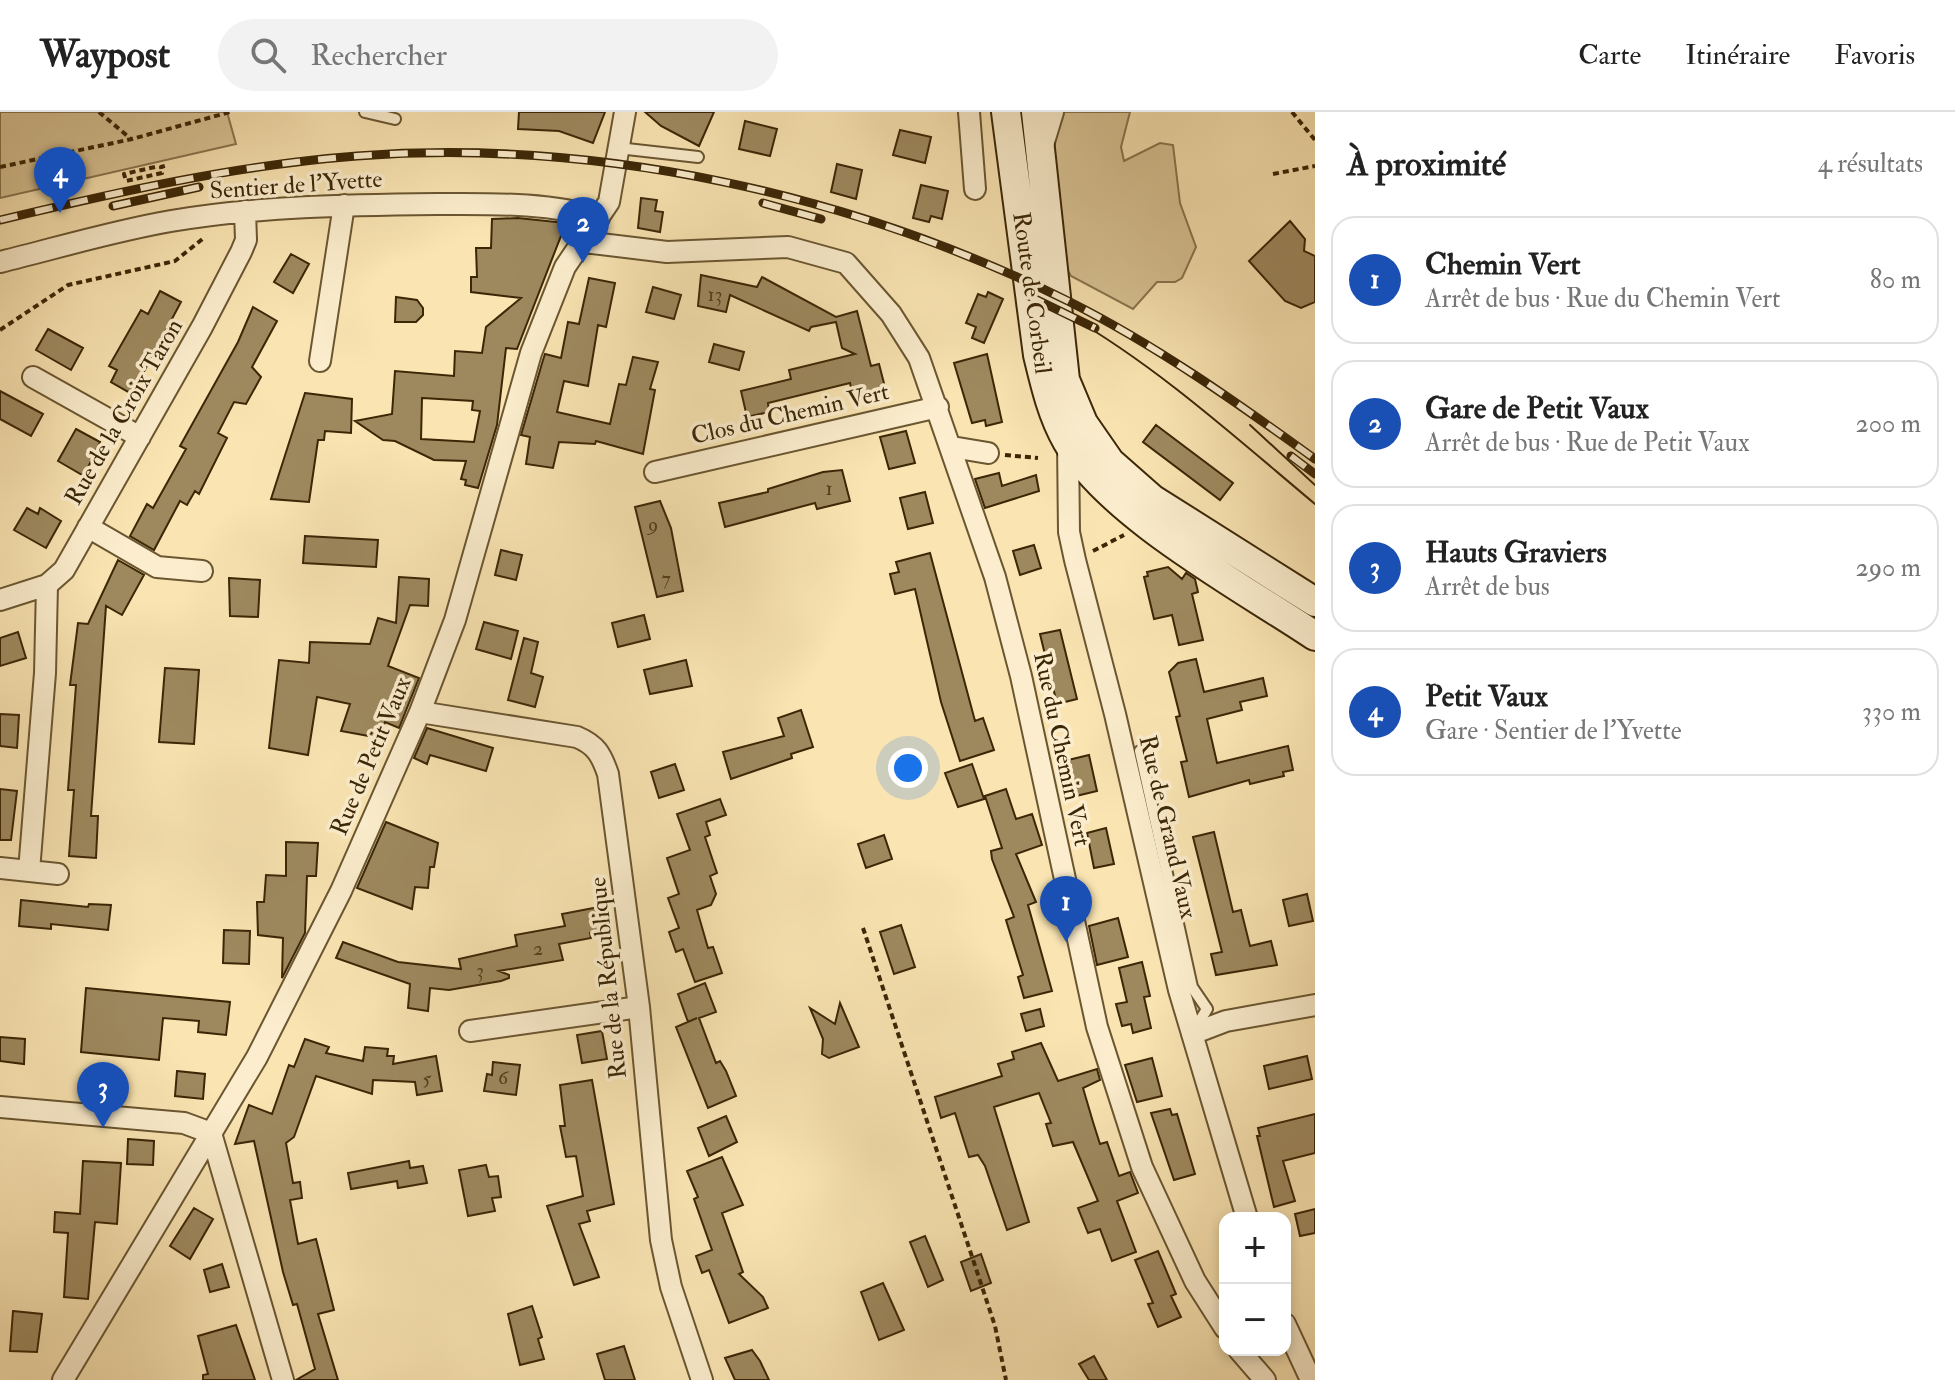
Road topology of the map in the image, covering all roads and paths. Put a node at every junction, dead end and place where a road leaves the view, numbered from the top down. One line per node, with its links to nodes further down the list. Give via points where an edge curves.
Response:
1 (99, 112): 13 (path)
2 (206, 112): 11 (path)
3 (230, 112): 11 (path)
4 (365, 112): 12 (lane)
5 (625, 112): 15 (street, Rue de Petit Vaux)
6 (969, 112): 23 (street)
7 (1006, 112): 29 (main road, Route de Corbeil)
8 (1036, 112): 16 (main road, Route de Corbeil)
9 (1053, 112): 16 (street)
10 (1292, 112): 14 (path)
11 (211, 117): 13 (path)
12 (395, 119)
13 (132, 139): 20 (path)
14 (1315, 140)
15 (618, 148): 17 (lane); 26 (street, Rue de Petit Vaux, via 612,193)
16 (1042, 149): 29 (main road, Route de Corbeil)
17 (698, 157)
18 (168, 165): 21 (path, via 161,167 162,173 126,181 124,174)
19 (1315, 166): 22 (path)
20 (0, 167)
21 (155, 167)
22 (1273, 174)
23 (975, 189)
24 (344, 205): 25 (street, Sentier de l'Yvette); 26 (street, Sentier de l'Yvette, via 528,207); 31 (street)
25 (246, 218): 28 (street, Sentier de l'Yvette, via 124,230); 30 (path, via 214,231 175,261 68,285); 34 (street, Rue de la Croix Taron, via 241,252)
26 (599, 218): 27 (street, Rue de Petit Vaux)
27 (584, 242): 33 (street, Rue du Chemin Vert, via 667,252 788,247 846,263 891,314 919,358); 48 (street, Rue de Petit Vaux, via 565,267 531,353 455,620)
28 (0, 262)
29 (1039, 264): 35 (main road, Route de Corbeil, via 1047,394); 46 (main road, Route de Corbeil, via 1065,380 1083,423 1110,462 1152,499)
30 (0, 330)
31 (320, 361)
32 (33, 377): 34 (street)
33 (938, 407): 36 (street, Rue du Chemin Vert); 39 (street, Clos du Chemin Vert)
34 (140, 437): 41 (street, Rue de la Croix Taron)
35 (1068, 442): 40 (main road, Route de Corbeil, via 1111,495); 57 (street, Rue de Grand Vaux, via 1069,532)
36 (952, 447): 37 (street); 61 (street, Rue du Chemin Vert, via 1021,676 1097,1027 1142,1167 1195,1281)
37 (988, 453): 38 (path)
38 (1038, 458)
39 (655, 472)
40 (1143, 521): 42 (path); 47 (main road, Route de Corbeil)
41 (88, 527): 43 (street, via 157,567); 44 (street, Rue de la Croix Taron, via 64,570)
42 (1090, 553)
43 (202, 571)
44 (47, 585): 45 (street); 51 (street)
45 (0, 600)
46 (1315, 602)
47 (1315, 636)
48 (420, 712): 55 (street, Rue de la République, via 593,744 608,774); 59 (street, Rue de Petit Vaux, via 299,979)
49 (1140, 751): 57 (lane, via 1192,987 1207,1009)
50 (0, 868): 51 (street)
51 (29, 871): 52 (street)
52 (58, 874)
53 (863, 928): 68 (path, via 995,1326)
54 (1315, 1005): 57 (street, via 1226,1021)
55 (639, 1007): 56 (street); 67 (street, Rue de la République, via 661,1240)
56 (470, 1031)
57 (1192, 1034): 60 (street, Rue de Grand Vaux)
58 (0, 1107): 59 (street, via 184,1123)
59 (211, 1133): 65 (street, Rue de Petit Vaux); 66 (street)
60 (1245, 1212)
61 (1219, 1319)
62 (1291, 1337): 64 (street)
63 (1244, 1356): 69 (street)
64 (1309, 1375)
65 (63, 1380)
66 (283, 1380)
67 (702, 1380)
68 (1006, 1380)
69 (1265, 1380)

